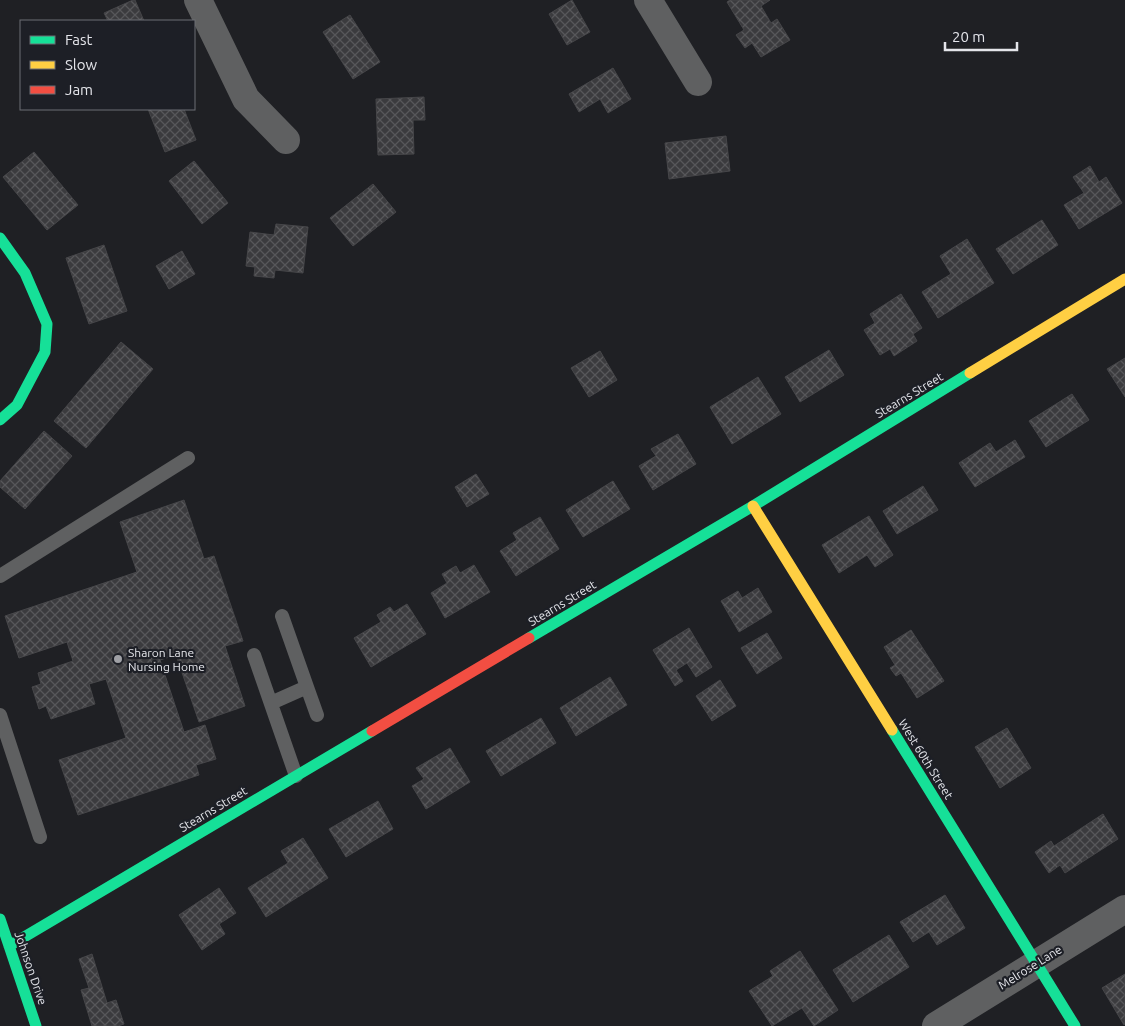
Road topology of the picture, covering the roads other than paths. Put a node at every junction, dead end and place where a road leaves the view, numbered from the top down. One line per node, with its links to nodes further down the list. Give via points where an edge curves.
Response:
1 (198, 0): 4 (street, via 246,99)
2 (648, 0): 3 (street)
3 (698, 82)
4 (286, 140)
5 (0, 238): 7 (street, via 25,273 47,324 45,352 17,405)
6 (1125, 279): 9 (street, Stearns Street)
7 (0, 420)
8 (188, 458): 10 (lane)
9 (753, 506): 17 (street, Stearns Street); 22 (street, West 60th Street)
10 (0, 576)
11 (282, 616): 13 (lane)
12 (254, 655): 14 (lane)
13 (307, 687): 14 (lane); 16 (lane)
14 (271, 703): 17 (lane)
15 (0, 715): 18 (lane)
16 (317, 715)
17 (296, 776): 21 (street, Stearns Street)
18 (40, 837)
19 (1125, 909): 22 (street, Melrose Lane)
20 (0, 919): 21 (street, Johnson Drive)
21 (4, 948): 23 (street, Johnson Drive)
22 (1036, 964): 24 (street, Melrose Lane); 25 (street, West 60th Street)
23 (36, 1026)
24 (936, 1026)
25 (1075, 1026)

